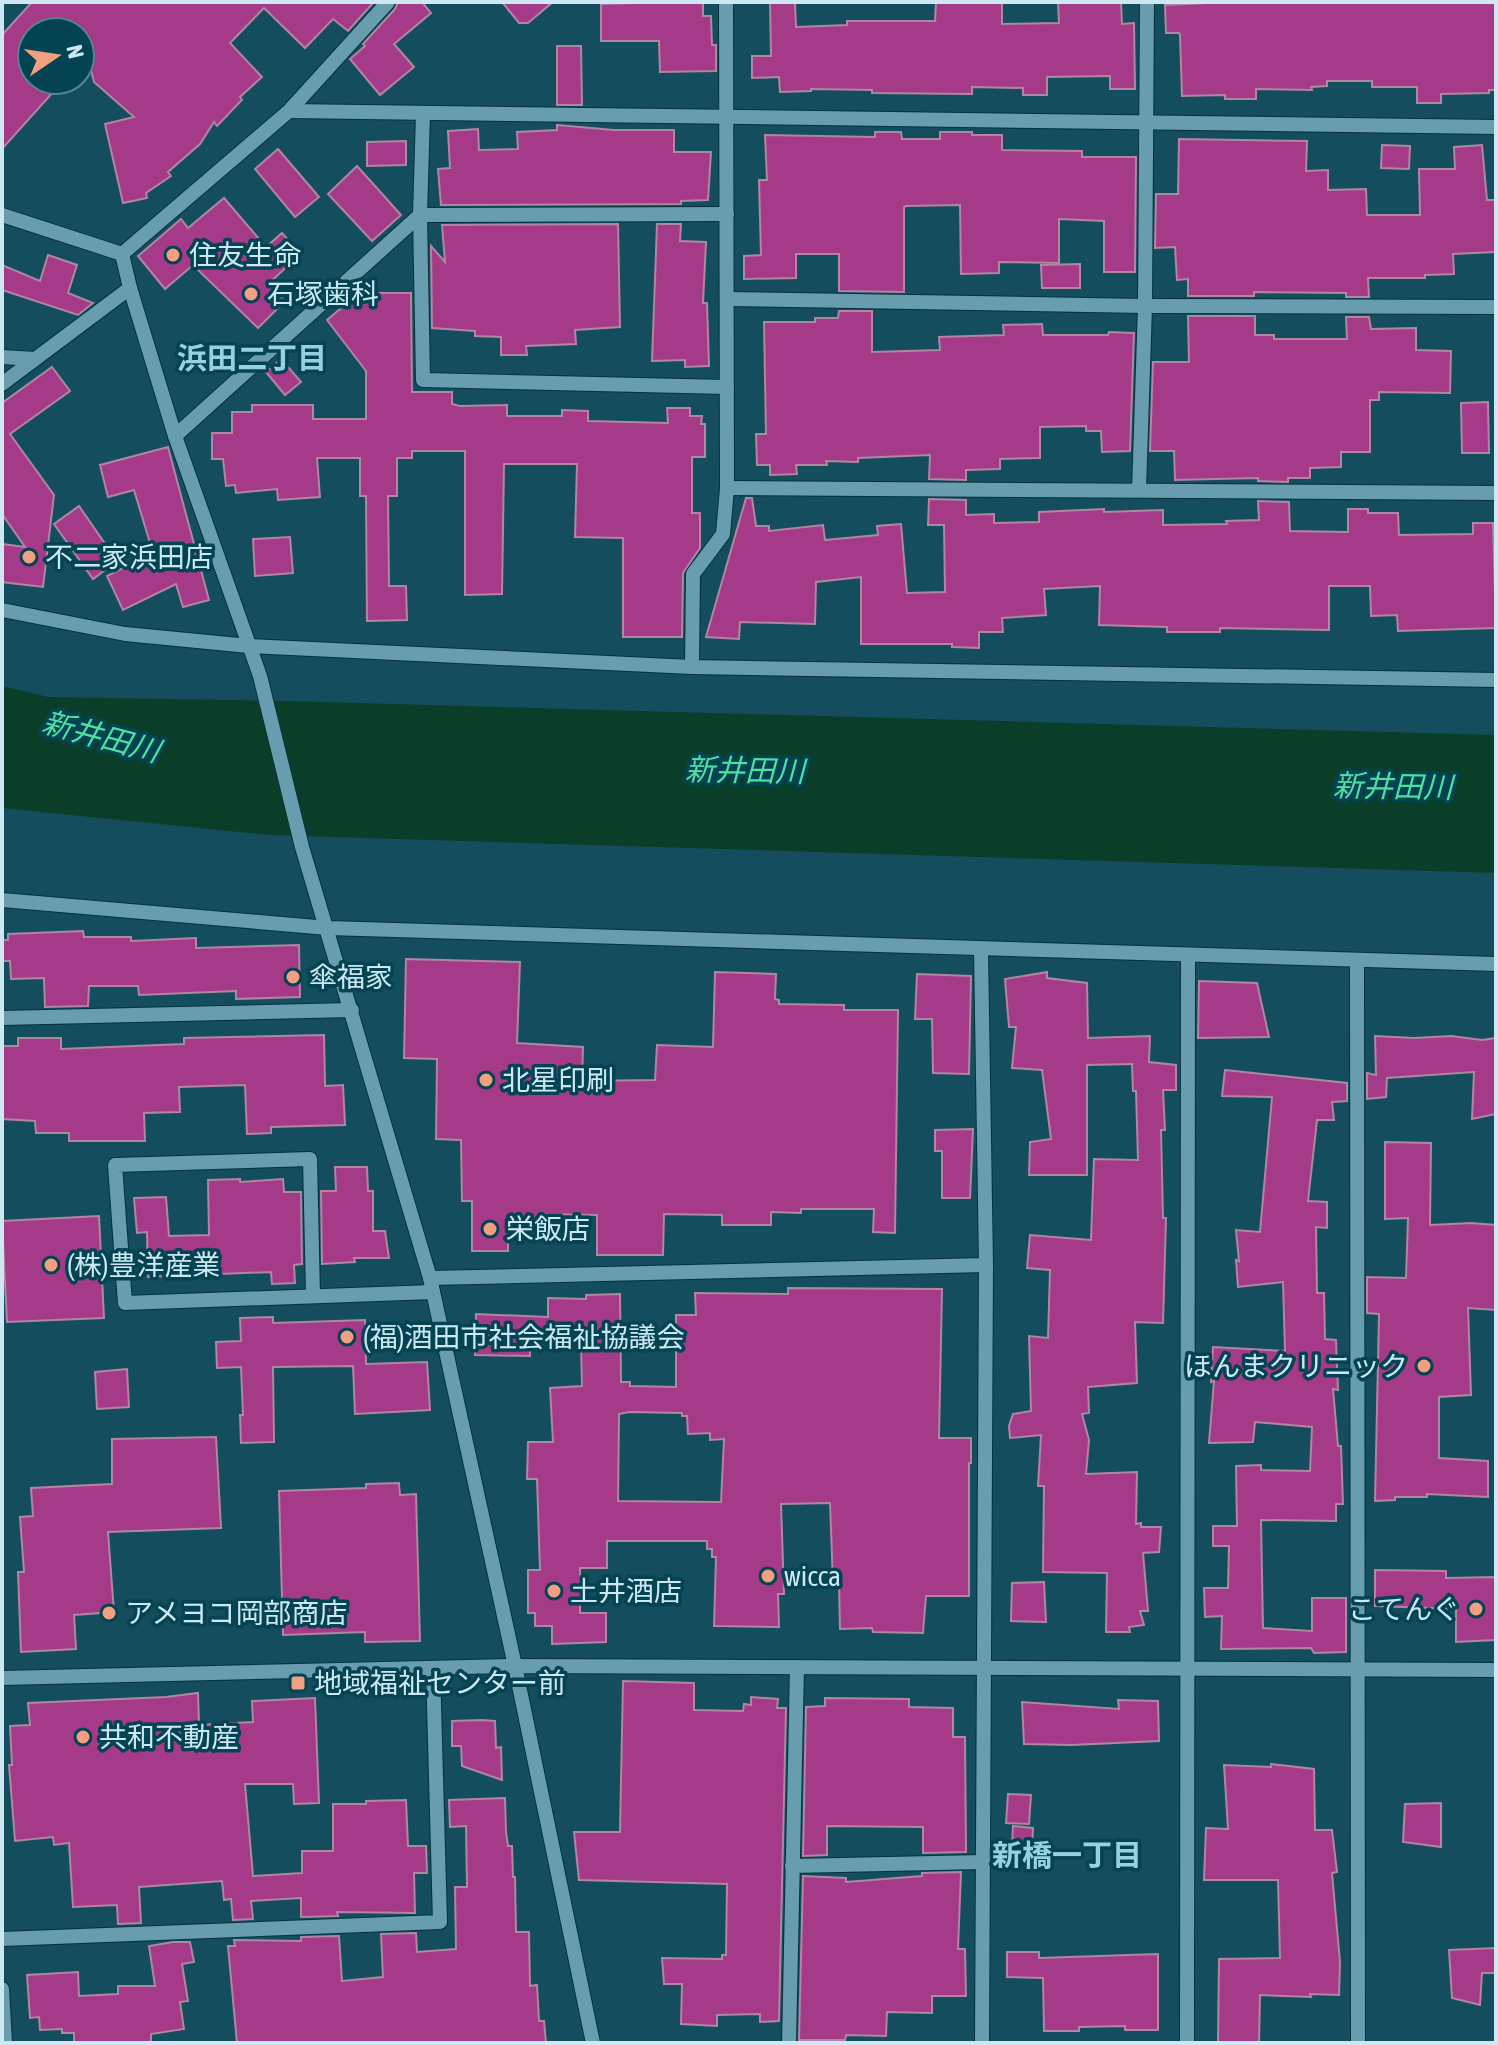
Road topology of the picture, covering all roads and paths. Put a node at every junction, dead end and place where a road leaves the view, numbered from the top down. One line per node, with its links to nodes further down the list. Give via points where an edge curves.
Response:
1 (388, 2): 4 (street)
2 (726, 2): 6 (street)
3 (1147, 2): 7 (street)
4 (289, 111): 5 (street); 12 (street)
5 (423, 113): 6 (street); 11 (street)
6 (726, 117): 7 (street); 9 (street)
7 (1148, 122): 8 (street); 15 (street)
8 (1496, 127)
9 (727, 214): 11 (street); 14 (street)
10 (2, 215): 12 (street)
11 (420, 215): 20 (street, via 423,380); 21 (street)
12 (122, 254): 13 (street)
13 (130, 288): 18 (street); 21 (street)
14 (727, 299): 15 (street); 20 (street)
15 (1145, 306): 16 (street); 23 (street)
16 (1496, 307)
17 (2, 357): 18 (street)
18 (35, 359): 19 (street)
19 (2, 384)
20 (727, 387): 22 (street)
21 (175, 436): 26 (street)
22 (727, 488): 23 (street); 27 (street, via 723,534 693,574)
23 (1139, 490): 24 (street)
24 (1496, 493)
25 (2, 610): 26 (street, via 125,634)
26 (249, 646): 27 (street); 30 (street)
27 (692, 667): 28 (street)
28 (1496, 680)
29 (2, 900): 30 (street)
30 (328, 928): 31 (street); 35 (street)
31 (981, 950): 32 (street); 37 (street)
32 (1188, 956): 33 (street); 44 (street)
33 (1357, 961): 34 (street); 45 (street)
34 (1496, 964)
35 (352, 1010): 36 (street); 38 (street)
36 (2, 1018)
37 (986, 1265): 38 (street); 43 (street)
38 (432, 1285): 39 (street); 40 (street)
39 (313, 1295): 39 (street, via 125,1303 115,1165 310,1159)
40 (515, 1666): 41 (street); 42 (street); 53 (street)
41 (797, 1667): 43 (street); 49 (street)
42 (433, 1668): 47 (street); 50 (street, via 440,1922)
43 (982, 1668): 44 (street); 48 (street)
44 (1188, 1669): 45 (street); 56 (street)
45 (1358, 1670): 46 (street); 57 (street)
46 (1496, 1670)
47 (2, 1678)
48 (982, 1862): 49 (street); 55 (street)
49 (792, 1866): 54 (street)
50 (2, 1939)
51 (2, 1989): 52 (street)
52 (5, 2043)
53 (593, 2043)
54 (789, 2043)
55 (982, 2043)
56 (1187, 2043)
57 (1358, 2043)

